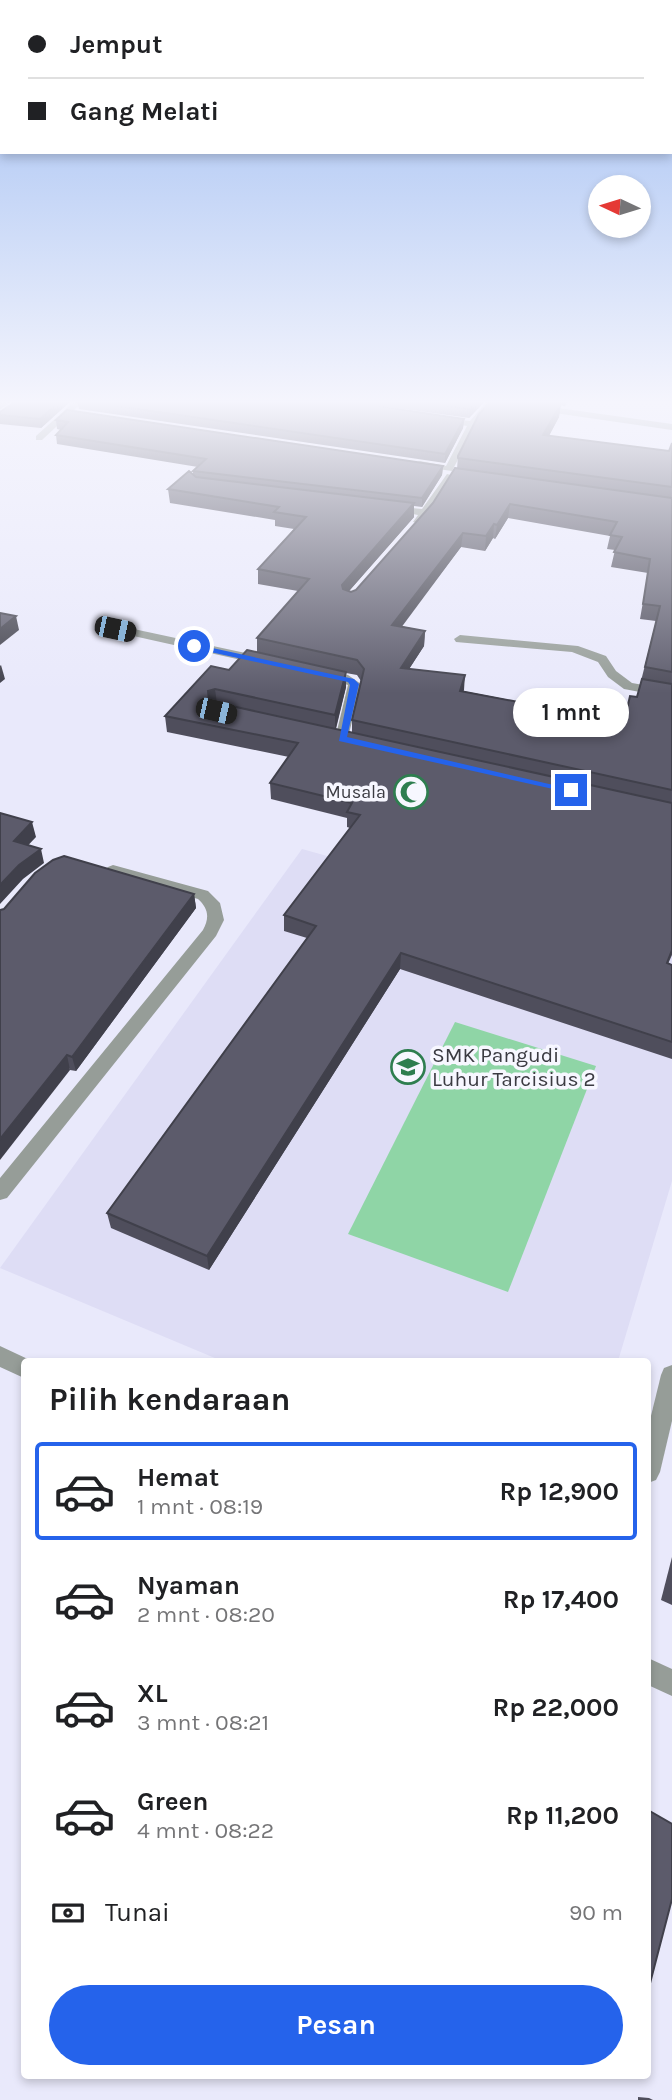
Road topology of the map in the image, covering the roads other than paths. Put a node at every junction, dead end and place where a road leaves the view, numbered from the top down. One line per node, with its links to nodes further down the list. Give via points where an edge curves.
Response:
1 (435, 497): 3 (street)
2 (385, 509): 3 (street)
3 (426, 513): 4 (street)
4 (409, 533)
5 (115, 629): 7 (street)
6 (460, 639): 9 (street, via 575,649 602,659 628,686)
7 (274, 663)
8 (313, 671): 10 (street, via 355,684)
9 (672, 694)
10 (343, 739)
11 (90, 864): 12 (street, via 204,895 216,920)
12 (0, 1192)
13 (0, 1356): 14 (street)
14 (21, 1366)
15 (672, 1376): 16 (street)
16 (651, 1460)
17 (651, 1672): 18 (street)
18 (672, 1683)

